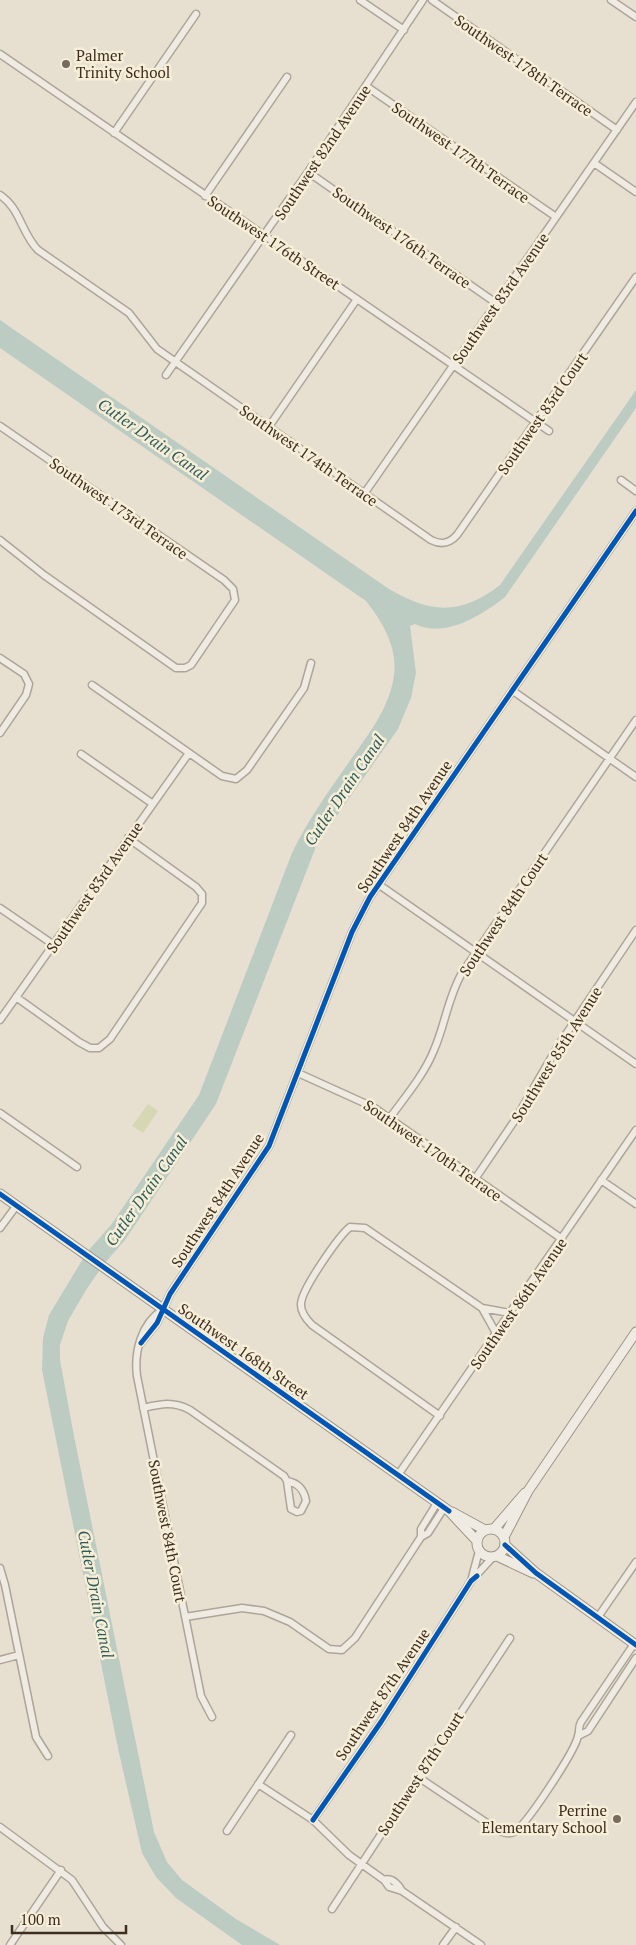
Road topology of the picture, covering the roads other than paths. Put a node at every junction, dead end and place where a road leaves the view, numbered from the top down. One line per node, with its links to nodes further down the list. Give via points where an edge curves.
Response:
1 (360, 0): 7 (street)
2 (423, 0): 7 (street, Southwest 82nd Avenue)
3 (432, 0): 12 (street, Southwest 178th Terrace)
4 (611, 0): 6 (street)
5 (196, 14): 13 (street)
6 (636, 17)
7 (404, 30): 10 (street, Southwest 82nd Avenue)
8 (0, 54): 13 (street, Southwest 176th Street)
9 (287, 77): 18 (street)
10 (366, 86): 15 (street, Southwest 82nd Avenue); 19 (street, Southwest 177th Terrace)
11 (636, 102): 12 (street, Southwest 83rd Avenue)
12 (617, 130): 14 (street, Southwest 83rd Avenue)
13 (114, 133): 18 (street, Southwest 176th Street)
14 (594, 162): 16 (street); 19 (street, Southwest 83rd Avenue)
15 (308, 172): 20 (street, Southwest 82nd Avenue); 23 (street, Southwest 176th Terrace)
16 (636, 192)
17 (0, 195): 24 (street, Southwest 174th Terrace, via 16,210 29,240 38,250 129,313 151,345)
18 (205, 196): 20 (street, Southwest 176th Street)
19 (556, 217): 23 (street, Southwest 83rd Avenue)
20 (264, 235): 22 (street, Southwest 176th Street); 24 (street, Southwest 82nd Avenue)
21 (636, 277): 27 (street, Southwest 83rd Court)
22 (357, 299): 25 (street, Southwest 176th Street); 29 (street)
23 (496, 303): 25 (street, Southwest 83rd Avenue)
24 (175, 363): 26 (street, Southwest 82nd Avenue); 29 (street, Southwest 174th Terrace)
25 (453, 365): 27 (street, Southwest 176th Street); 33 (street, Southwest 83rd Avenue)
26 (166, 375)
27 (535, 422): 30 (street, Southwest 176th Street); 36 (street, Southwest 83rd Court, via 457,536)
28 (0, 426): 35 (street, Southwest 173rd Terrace, via 224,580 235,600 191,665 181,668 163,660)
29 (268, 428): 33 (street, Southwest 174th Terrace)
30 (548, 431)
31 (621, 480): 32 (street)
32 (636, 491)
33 (364, 494): 36 (street, Southwest 174th Terrace, via 430,540)
34 (636, 511): 40 (street, Southwest 84th Avenue)
35 (0, 540)
36 (444, 543)
37 (0, 658): 42 (street, via 24,674 29,684 26,695)
38 (311, 663): 43 (street, via 304,688 248,770 236,778 222,776)
39 (92, 685): 43 (street)
40 (512, 691): 45 (street); 49 (street, Southwest 84th Avenue)
41 (636, 720): 45 (street, Southwest 84th Court)
42 (0, 734)
43 (188, 753): 47 (street, Southwest 83rd Avenue)
44 (81, 754): 47 (street)
45 (609, 759): 46 (street); 53 (street, Southwest 84th Court)
46 (636, 777)
47 (153, 804): 48 (street, Southwest 83rd Avenue)
48 (128, 838): 52 (street, Southwest 83rd Avenue); 54 (street, via 196,887 203,899 198,913 110,1039 103,1046 94,1048 79,1042)
49 (378, 884): 53 (street); 58 (street, Southwest 84th Avenue, via 359,917)
50 (0, 908): 52 (street)
51 (636, 930): 56 (street, Southwest 85th Avenue)
52 (54, 945): 54 (street, Southwest 83rd Avenue)
53 (476, 952): 56 (street); 60 (street, Southwest 84th Court, via 455,987 432,1056)
54 (16, 997): 55 (street, Southwest 83rd Avenue)
55 (0, 1020)
56 (574, 1022): 57 (street); 63 (street, Southwest 85th Avenue)
57 (636, 1064)
58 (298, 1073): 60 (street, Southwest 170th Terrace, via 363,1101); 71 (street, Southwest 84th Avenue, via 265,1155)
59 (0, 1113): 62 (street)
60 (390, 1118): 63 (street, Southwest 170th Terrace)
61 (636, 1130): 64 (street, Southwest 86th Avenue)
62 (77, 1167)
63 (475, 1179): 69 (street, Southwest 170th Terrace)
64 (602, 1180): 66 (street); 69 (street, Southwest 86th Avenue)
65 (0, 1194): 67 (street, Southwest 168th Street)
66 (636, 1204)
67 (17, 1205): 68 (street); 71 (street, Southwest 168th Street)
68 (0, 1228)
69 (562, 1239): 72 (street, Southwest 86th Avenue)
70 (482, 1308): 72 (street); 74 (street); 76 (street, via 383,1239 365,1228 354,1226 346,1230 303,1292 300,1306 312,1325)
71 (163, 1309): 75 (street, Southwest 84th Court, via 157,1323 141,1343 136,1367); 77 (street, Southwest 168th Street)
72 (510, 1313): 74 (street, Southwest 86th Avenue)
73 (636, 1332): 79 (street)
74 (496, 1333): 76 (street, Southwest 86th Avenue)
75 (143, 1408): 78 (street, via 173,1403 190,1410); 89 (street, Southwest 84th Court)
76 (440, 1416): 77 (street, Southwest 86th Avenue)
77 (398, 1475): 80 (street, Southwest 168th Street)
78 (287, 1481): 78 (street, via 290,1505 293,1511 301,1511 306,1501 302,1489 295,1482)
79 (528, 1492): 81 (street); 82 (street)
80 (444, 1507): 81 (street, Southwest 168th Street); 83 (street, Southwest 168th Street); 89 (street, via 421,1529 421,1537 355,1638 342,1650 329,1649 290,1622 264,1611 242,1608)
81 (489, 1530): 82 (street, Southwest 168th Street); 83 (street)
82 (505, 1541): 84 (street); 87 (street)
83 (478, 1546): 84 (street, via 485,1556); 88 (street, Southwest 87th Avenue)
84 (495, 1556): 87 (street); 88 (street, Southwest 87th Avenue)
85 (636, 1562): 90 (street)
86 (0, 1568): 93 (street)
87 (536, 1573): 90 (street)
88 (471, 1581): 102 (street, Southwest 87th Avenue, via 381,1722)
89 (185, 1617): 96 (street, Southwest 84th Court, via 201,1696)
90 (598, 1617): 92 (street)
91 (510, 1638): 100 (street, Southwest 87th Court)
92 (635, 1644): 98 (street, via 578,1727)
93 (19, 1656): 95 (street); 99 (street, via 36,1737)
94 (636, 1658): 98 (street, via 588,1731)
95 (0, 1660)
96 (212, 1717)
97 (291, 1735): 101 (street)
98 (578, 1736): 100 (street, via 525,1822 511,1833 496,1829)
99 (48, 1756)
100 (418, 1777): 105 (street, Southwest 87th Court)
101 (258, 1784): 102 (street); 104 (street)
102 (313, 1820): 105 (street)
103 (0, 1827): 106 (street)
104 (227, 1831)
105 (361, 1864): 107 (street, Southwest 87th Court); 108 (street, via 389,1887)
106 (61, 1870): 109 (street); 110 (street, via 77,1885 104,1927)
107 (332, 1910)
108 (456, 1927): 111 (street); 112 (street)
109 (10, 1945)
110 (120, 1945)
111 (443, 1945)
112 (480, 1945)

